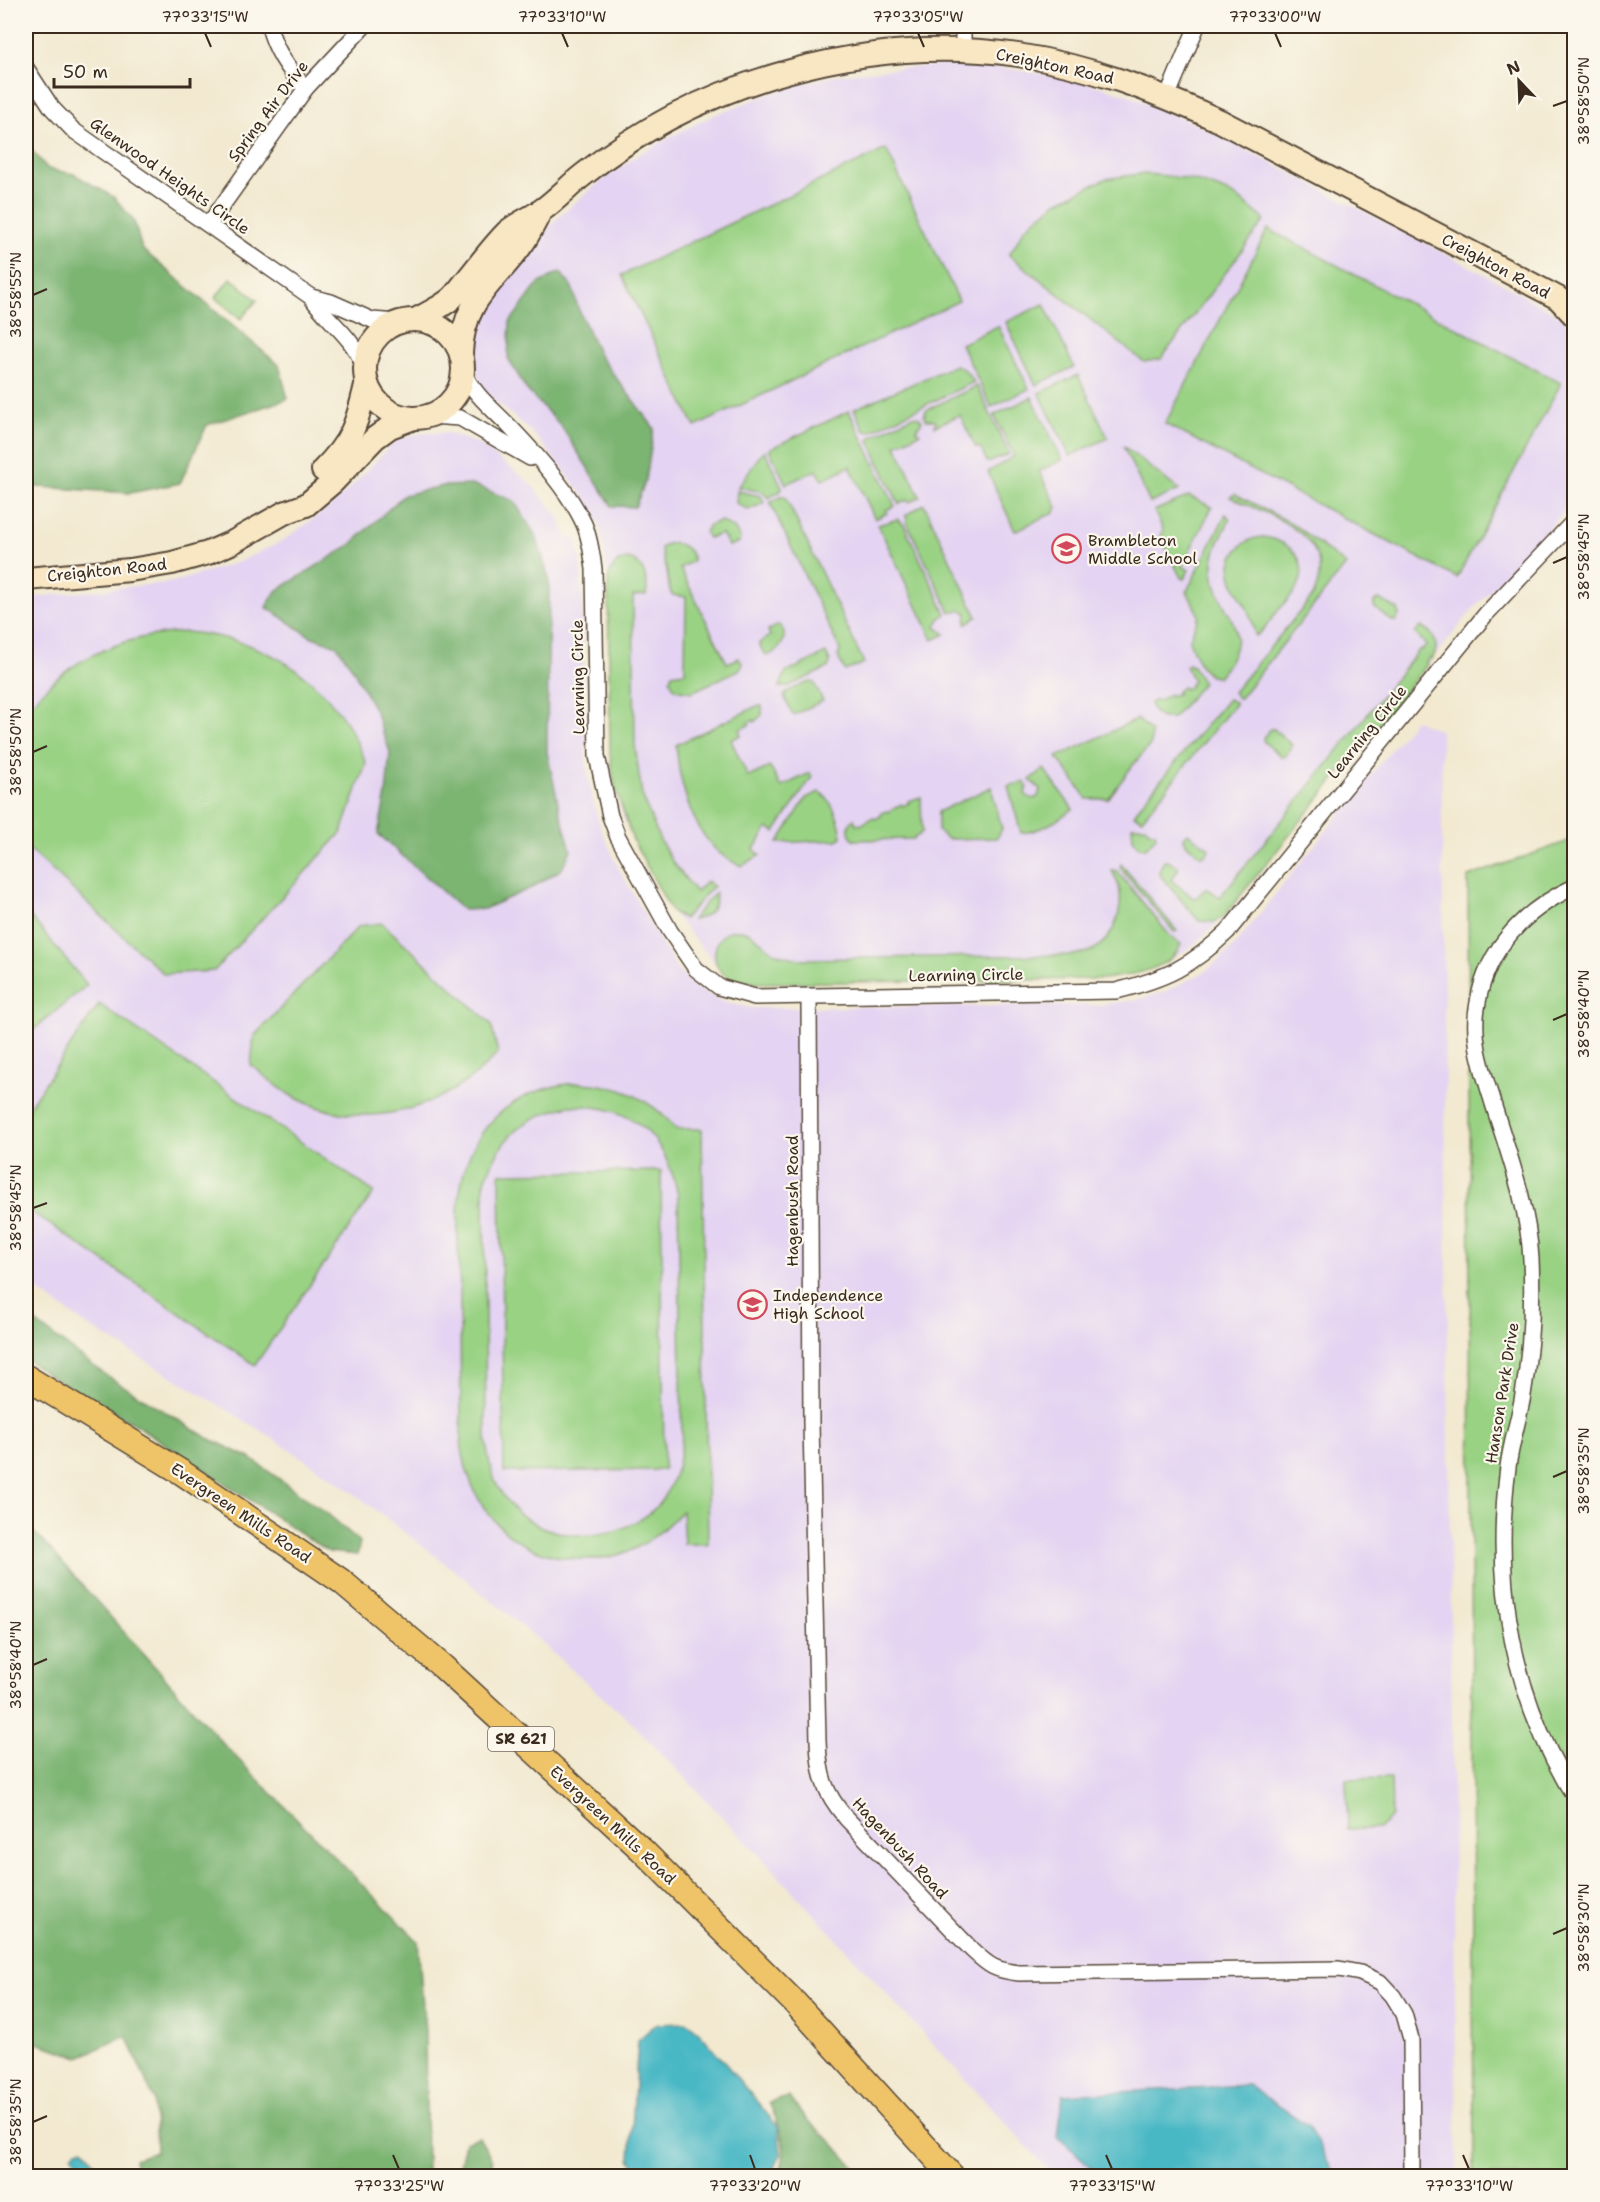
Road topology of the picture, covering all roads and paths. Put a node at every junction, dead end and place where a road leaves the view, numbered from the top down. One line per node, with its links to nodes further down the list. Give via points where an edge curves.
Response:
1 (269, 26): 7 (street, via 291,73)
2 (364, 26): 7 (street, Spring Air Drive)
3 (963, 26): 5 (street)
4 (1197, 26): 8 (street)
5 (963, 51): 8 (street, Creighton Road, via 1018,55 1076,67); 9 (street, Creighton Road, via 871,56 766,77 665,121 584,174)
6 (26, 68): 10 (street, Glenwood Heights Circle, via 52,108 73,130)
7 (306, 88): 10 (street, Spring Air Drive)
8 (1167, 97): 12 (street, Creighton Road)
9 (542, 210): 14 (street, Creighton Road, via 509,231 452,298); 15 (street, Creighton Road, via 523,243 470,311 462,332)
10 (209, 224): 11 (street, Glenwood Heights Circle)
11 (311, 297): 14 (street, Glenwood Heights Circle, via 372,320); 16 (street, Glenwood Heights Circle, via 352,342)
12 (1566, 300): 13 (street, Creighton Road)
13 (1575, 315)
14 (407, 321): 15 (street, via 431,322 444,329 454,340); 16 (street, Creighton Road, via 384,329 374,339 367,352)
15 (462, 362): 17 (street, Creighton Road, via 460,386 453,399 443,409); 18 (street, Learning Circle, via 469,384)
16 (365, 375): 17 (street, via 373,398 383,408 396,416); 19 (street, Creighton Road, via 356,425 341,451 297,494)
17 (420, 417): 18 (street, Learning Circle, via 460,418); 19 (street, Creighton Road, via 390,427 306,505)
18 (546, 468): 23 (street, Learning Circle, via 584,524 592,552 597,756 618,837 670,931 696,969 719,987 736,993 755,997)
19 (284, 513): 21 (street, Creighton Road, via 233,542 172,563)
20 (1575, 521): 23 (street, Learning Circle, via 1486,614 1228,931 1197,960 1163,977 1116,991)
21 (26, 579)
22 (1575, 887): 25 (street, Hanson Park Drive, via 1534,911 1503,942 1483,980 1475,1028 1482,1071 1522,1197 1531,1257 1533,1318 1523,1397 1508,1468 1504,1521 1508,1625 1530,1706)
23 (809, 996): 27 (street, Hagenbush Road, via 811,1423 818,1741 819,1769 831,1800 972,1950 1000,1971 1339,1969 1380,1982 1404,2014 1411,2039)
24 (26, 1377): 26 (main road, Evergreen Mills Road / SR 621, via 182,1472 341,1581 443,1668 691,1898 795,2003)
25 (1575, 1796)
26 (952, 2176)
27 (1412, 2176)

